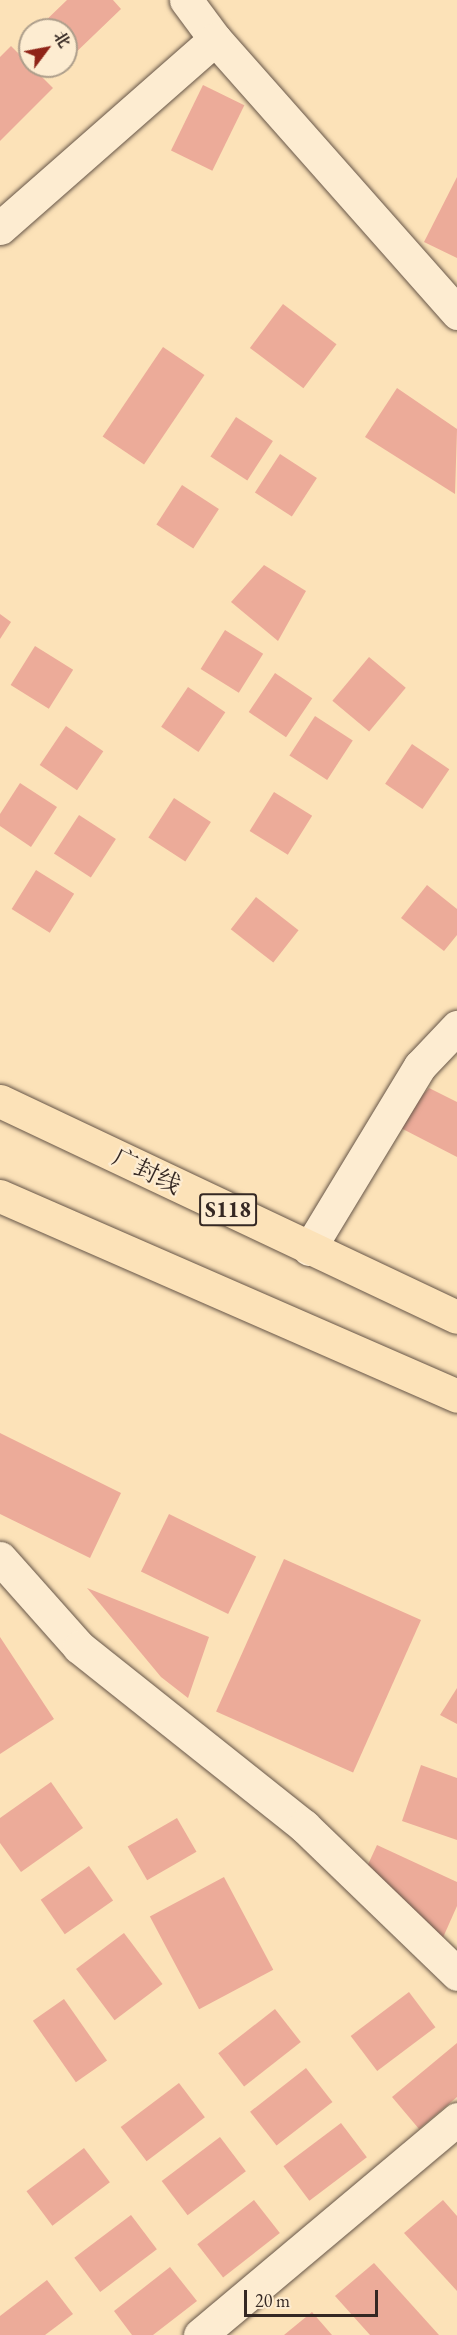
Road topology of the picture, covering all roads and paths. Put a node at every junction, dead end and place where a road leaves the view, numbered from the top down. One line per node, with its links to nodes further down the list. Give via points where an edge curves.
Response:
1 (186, 0): 2 (street)
2 (215, 39): 3 (street); 4 (street)
3 (0, 228)
4 (457, 313)
5 (457, 1027): 8 (street, via 420,1066)
6 (0, 1101): 8 (main road, 广封线 / S118)
7 (0, 1196): 10 (main road)
8 (309, 1249): 9 (main road, 广封线 / S118)
9 (457, 1317)
10 (457, 1396)
11 (0, 1558): 12 (street, via 79,1647 304,1826)
12 (457, 1974)
13 (457, 2119): 14 (street)
14 (200, 2335)

